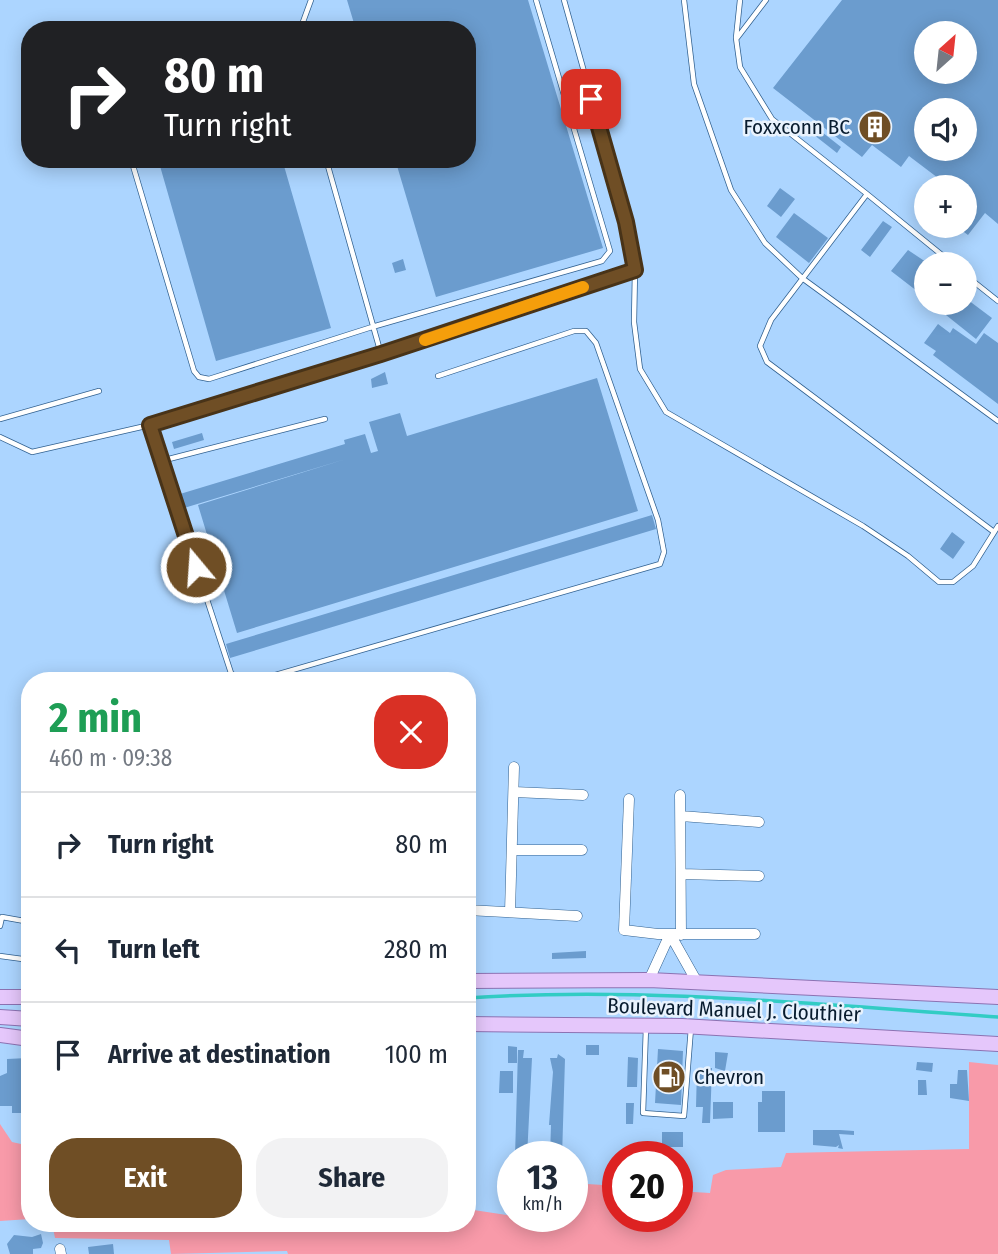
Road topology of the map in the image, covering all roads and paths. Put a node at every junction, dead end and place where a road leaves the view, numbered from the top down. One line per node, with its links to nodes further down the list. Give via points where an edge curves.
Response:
1 (311, 0): 7 (lane)
2 (536, 0): 17 (lane, via 610,251 608,257)
3 (564, 0): 13 (lane, via 626,222)
4 (684, 0): 14 (lane, via 694,85 731,190 765,243)
5 (740, 0): 8 (lane)
6 (766, 0): 8 (lane)
7 (303, 21)
8 (736, 38): 11 (lane, via 740,67 772,119)
9 (134, 168): 17 (lane, via 194,371 200,377 209,379)
10 (328, 168): 17 (lane)
11 (867, 194): 12 (lane); 14 (lane)
12 (938, 252)
13 (635, 270): 18 (lane); 28 (lane, via 634,322 640,369 666,412 863,526 939,582 953,582 973,566)
14 (802, 278): 23 (lane); 28 (lane, via 771,320 760,346 767,362)
15 (977, 284): 16 (lane)
16 (998, 301)
17 (372, 327): 18 (lane)
18 (381, 354): 24 (lane)
19 (438, 376): 30 (lane, via 586,331 596,343 657,520 664,552 660,564)
20 (99, 391): 21 (lane)
21 (0, 419)
22 (325, 419): 26 (lane)
23 (998, 421)
24 (150, 425): 25 (lane, via 32,452); 26 (lane)
25 (0, 437)
26 (162, 461): 29 (lane)
27 (998, 526): 28 (lane)
28 (994, 532)
29 (231, 672)
30 (285, 672)
31 (514, 767): 32 (street)
32 (514, 792): 33 (street); 38 (street)
33 (583, 795)
34 (680, 795): 36 (street)
35 (629, 799): 47 (street, via 624,930)
36 (681, 816): 37 (street); 40 (street)
37 (759, 822)
38 (513, 850): 39 (street); 43 (street)
39 (582, 850)
40 (681, 874): 41 (street); 49 (street)
41 (759, 876)
42 (476, 910): 43 (street)
43 (510, 912): 44 (street)
44 (577, 916)
45 (21, 920): 46 (lane, via 2,917)
46 (0, 926)
47 (670, 934): 49 (street); 53 (street); 54 (street)
48 (755, 934): 49 (street)
49 (681, 935)
50 (0, 956): 51 (lane)
51 (21, 959)
52 (476, 979): 53 (main road, Boulevard Manuel J. Clouthier)
53 (649, 980): 54 (main road, Boulevard Manuel J. Clouthier)
54 (697, 982): 57 (main road, Boulevard Manuel J. Clouthier)
55 (0, 997): 56 (main road)
56 (21, 997)
57 (998, 997)
58 (0, 1017): 59 (main road)
59 (21, 1018)
60 (476, 1024): 61 (main road, Boulevard Manuel J. Clouthier)
61 (646, 1026): 62 (main road, Boulevard Manuel J. Clouthier); 62 (lane, via 643,1113 684,1116)
62 (691, 1027): 66 (main road, Boulevard Manuel J. Clouthier)
63 (0, 1035): 64 (main road)
64 (21, 1039)
65 (21, 1042): 67 (main road)
66 (998, 1044)
67 (0, 1046)

